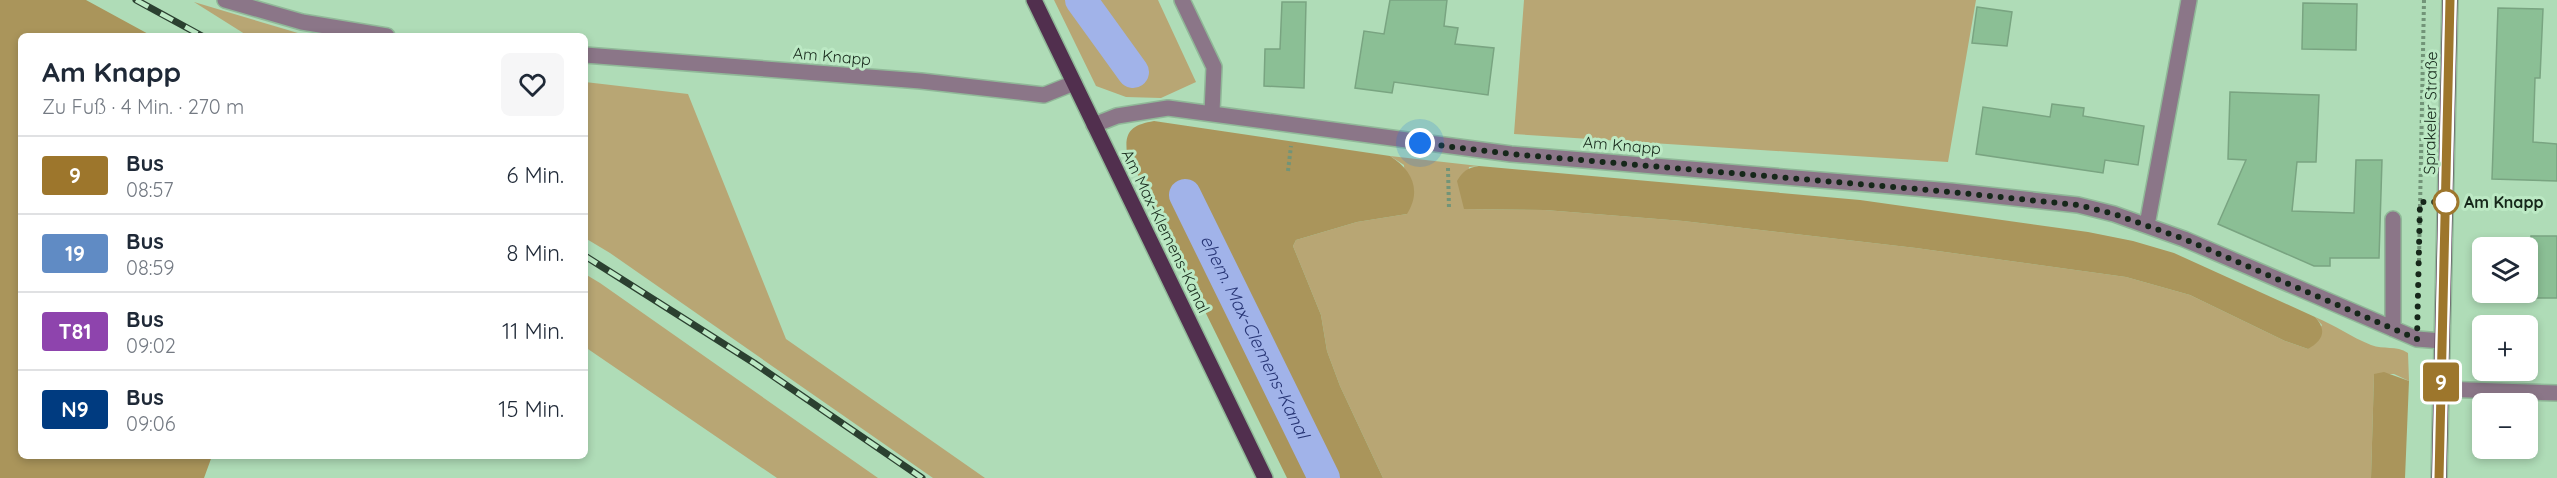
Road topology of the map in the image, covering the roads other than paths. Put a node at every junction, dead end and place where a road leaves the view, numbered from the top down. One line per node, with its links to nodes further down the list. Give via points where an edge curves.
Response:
1 (225, 0): 6 (street, via 302,22)
2 (1034, 0): 8 (main road, Am Max-Klemens-Kanal)
3 (1182, 0): 9 (street, via 1214,67)
4 (2189, 0): 12 (street)
5 (2450, 0): 14 (main road, Sprakeler Straße)
6 (369, 33)
7 (588, 55): 8 (street, Am Knapp, via 1044,94)
8 (1074, 83): 10 (main road, Am Max-Klemens-Kanal)
9 (1212, 112): 10 (street, Am Knapp, via 1168,108 1117,116); 12 (street, Am Knapp, via 1450,147 2078,205)
10 (1094, 125): 17 (main road, Am Max-Klemens-Kanal)
11 (2393, 219): 13 (street)
12 (2147, 225): 13 (street, Am Knapp)
13 (2393, 329): 14 (street, Am Knapp, via 2417,339)
14 (2442, 341): 15 (main road, Sprakeler Straße)
15 (2441, 389): 16 (street); 18 (main road, Sprakeler Straße)
16 (2557, 393)
17 (1265, 478)
18 (2439, 478)

